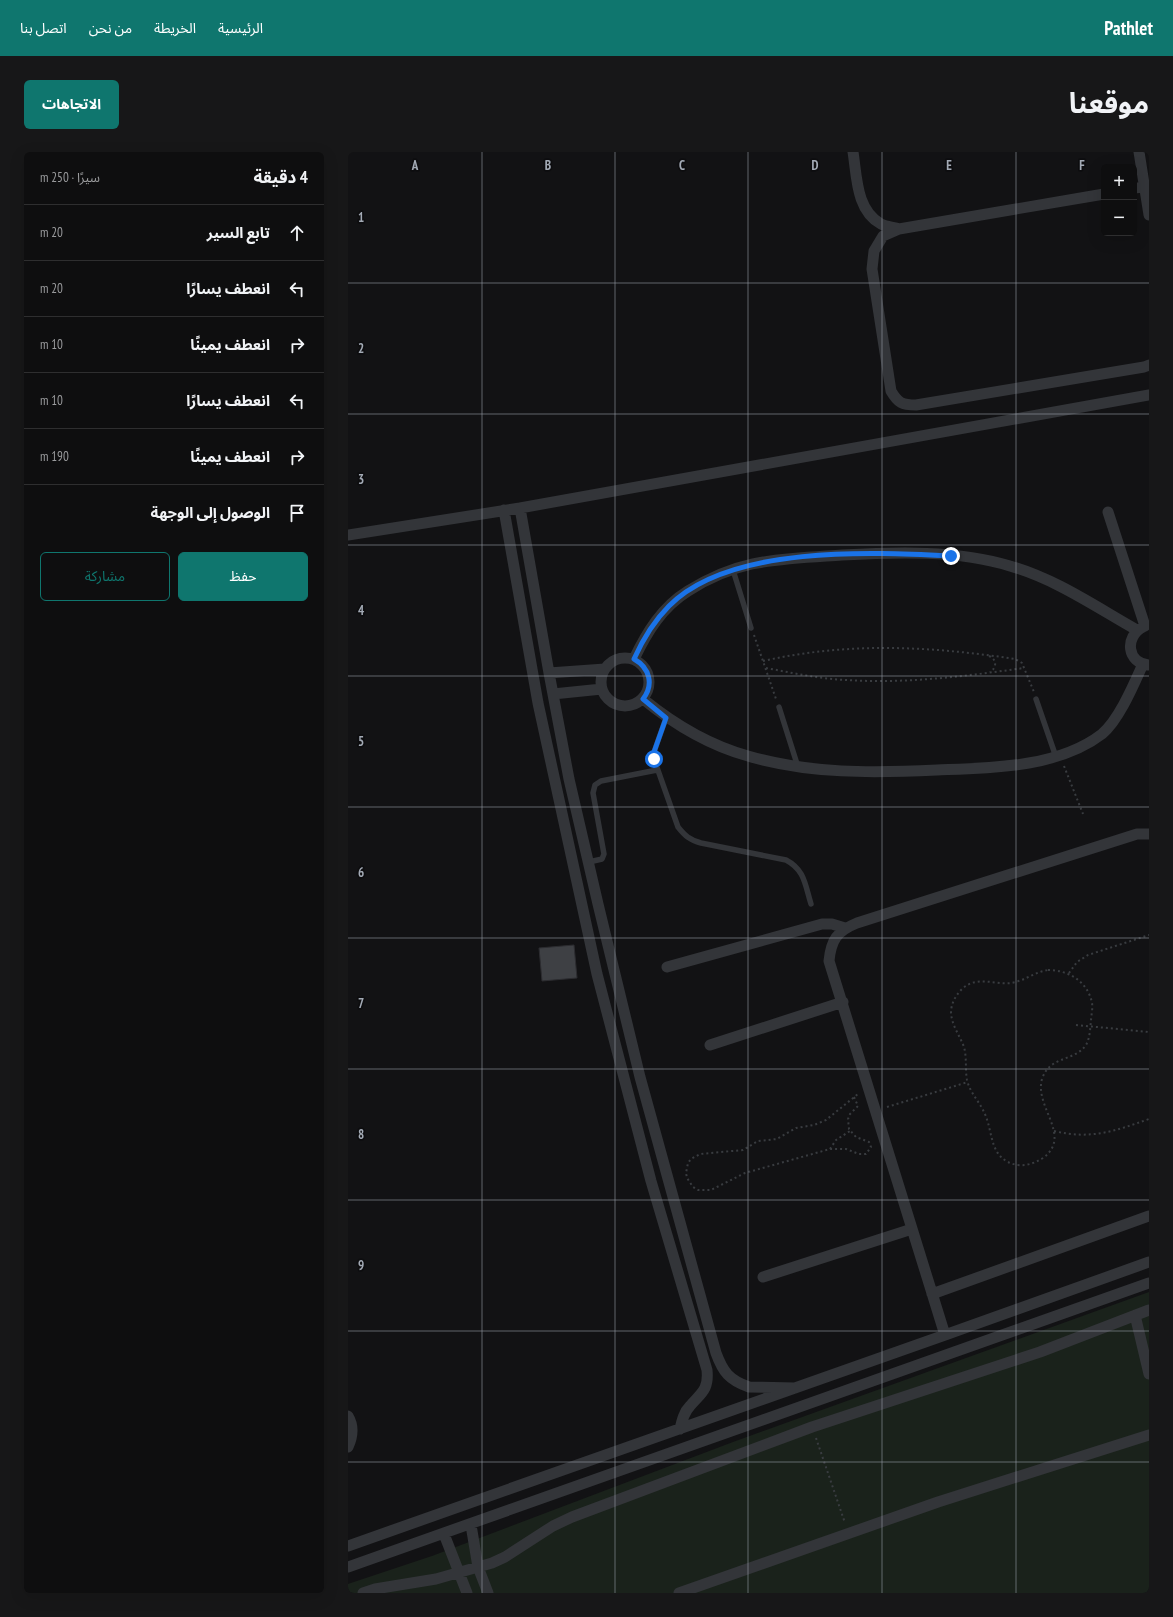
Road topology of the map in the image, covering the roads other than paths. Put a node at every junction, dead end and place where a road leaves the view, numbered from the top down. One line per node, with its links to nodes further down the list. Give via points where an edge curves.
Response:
1 (853, 152): 6 (street, via 859,196 868,213 881,224)
2 (1138, 152): 3 (street)
3 (1139, 188): 5 (street)
4 (1101, 194): 6 (street)
5 (1149, 215)
6 (899, 228): 7 (street, via 884,236 874,251 872,269 891,391 897,400 905,405 1144,367)
7 (1149, 364)
8 (1149, 395): 9 (street)
9 (520, 508): 10 (street); 19 (street)
10 (504, 510): 12 (street); 31 (street, via 538,703)
11 (1108, 512): 14 (street)
12 (348, 535)
13 (732, 570): 14 (street, via 775,560 856,554 907,554 981,559 1038,576); 15 (lane); 16 (street, via 707,580 670,605 655,621)
14 (1144, 627): 17 (street, via 1131,639 1130,649 1135,658)
15 (751, 628)
16 (634, 659): 18 (street, via 615,660); 22 (street, via 644,666 649,677 649,689)
17 (1146, 664): 26 (street, via 1128,698 1103,732 1090,742)
18 (605, 669): 19 (street); 20 (street, via 602,675)
19 (549, 673): 21 (street)
20 (602, 689): 21 (street); 22 (street, via 605,696 616,705 630,706)
21 (553, 694): 30 (street)
22 (643, 699): 25 (street)
23 (1036, 699): 26 (lane)
24 (779, 707): 27 (lane)
25 (666, 718): 27 (street, via 720,747); 28 (lane, via 654,752)
26 (1058, 756): 27 (street, via 1031,763 978,769 848,772)
27 (798, 767)
28 (657, 770): 30 (lane, via 602,781 595,785 593,793 604,854 602,858); 32 (lane, via 678,827 684,835 701,843 795,864 800,870)
29 (1149, 834): 33 (street, via 1137,834)
30 (589, 865): 31 (street); 47 (street, via 640,1077 722,1369 736,1382 749,1387)
31 (574, 872): 49 (street, via 596,974 650,1181 706,1370 706,1387 686,1411)
32 (811, 904)
33 (845, 928): 34 (street, via 822,924); 35 (street, via 830,948 830,961)
34 (667, 967)
35 (843, 1002): 36 (street); 38 (street)
36 (710, 1045)
37 (1149, 1216): 42 (street)
38 (912, 1229): 40 (street); 42 (street)
39 (1149, 1262): 45 (street)
40 (763, 1277)
41 (1149, 1283): 52 (street)
42 (932, 1294): 45 (street)
43 (1149, 1310): 44 (street)
44 (1135, 1315): 46 (street); 56 (street, via 1040,1352 812,1427 572,1517 505,1557)
45 (945, 1335): 47 (street)
46 (1149, 1374)
47 (795, 1388): 49 (street)
48 (348, 1416): 51 (street, via 352,1423 352,1438)
49 (680, 1429): 54 (street)
50 (1149, 1435): 61 (street, via 945,1500)
51 (348, 1447)
52 (471, 1524): 53 (street); 56 (street)
53 (444, 1534): 55 (street); 57 (street)
54 (348, 1546)
55 (348, 1567)
56 (478, 1567): 57 (street); 60 (street)
57 (460, 1572): 58 (street); 59 (street)
58 (363, 1593)
59 (467, 1593)
60 (488, 1593)
61 (679, 1593)

